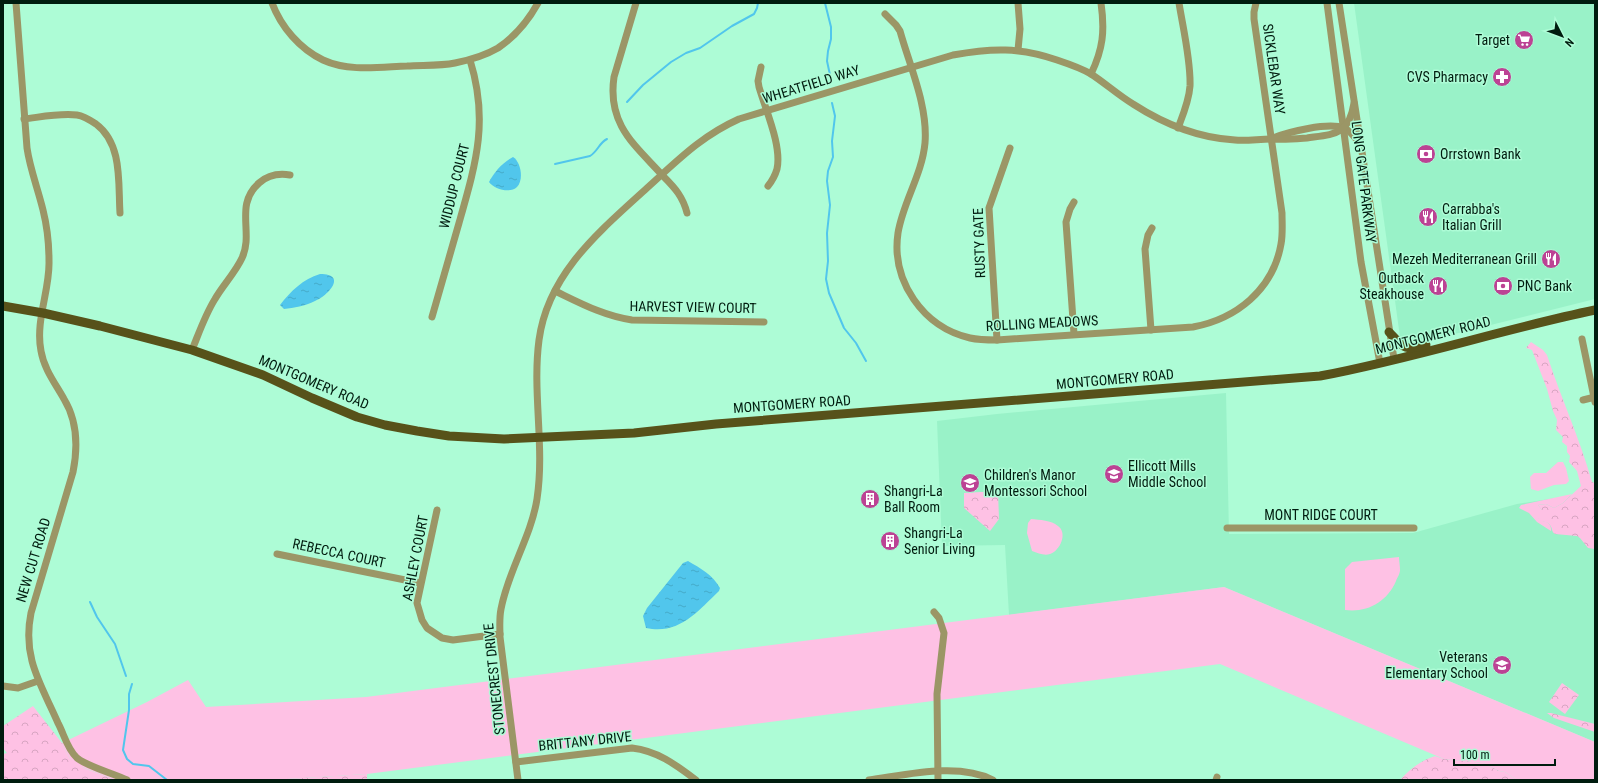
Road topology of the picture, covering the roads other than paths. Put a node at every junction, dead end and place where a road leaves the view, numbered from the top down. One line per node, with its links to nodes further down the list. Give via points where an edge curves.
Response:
1 (16, 3): 20 (street, NEW CUT ROAD)
2 (272, 3): 13 (street, via 279,20 298,42 323,60 365,68 438,65)
3 (538, 3): 13 (street, via 521,29 509,40 498,48)
4 (636, 3): 30 (street, via 614,77 614,112 625,133)
5 (1018, 3): 12 (street)
6 (1101, 3): 16 (street, via 1104,21 1103,40)
7 (1179, 3): 23 (street, via 1190,86 1185,111)
8 (1256, 3): 26 (street, SICKLEBAR WAY, via 1254,19)
9 (1326, 3): 18 (street, LONG GATE PARKWAY)
10 (1339, 3): 17 (street, LONG GATE PARKWAY)
11 (885, 14): 15 (street, ROLLING MEADOWS, via 900,32)
12 (1018, 50): 15 (street, WHEATFIELD WAY, via 967,52); 16 (street, WHEATFIELD WAY, via 1057,60)
13 (470, 60): 41 (street, WIDDUP COURT, via 480,109 478,149)
14 (761, 67): 19 (street, via 758,81)
15 (910, 67): 19 (street, WHEATFIELD WAY); 48 (street, ROLLING MEADOWS, via 922,106 925,144 898,233 898,262 902,276 916,303 936,322 948,330 970,338)
16 (1091, 74): 23 (street, WHEATFIELD WAY, via 1145,112)
17 (1354, 103): 21 (street); 22 (street, LONG GATE PARKWAY)
18 (1341, 104): 21 (street); 24 (street, LONG GATE PARKWAY)
19 (766, 111): 30 (street, WHEATFIELD WAY, via 739,119 708,135); 32 (street, via 775,137 777,155 775,174)
20 (24, 119): 34 (street, via 62,114 78,115 100,127 108,136 116,158); 40 (street, NEW CUT ROAD, via 30,165 49,245 48,284)
21 (1350, 119): 22 (street); 24 (street)
22 (1358, 126): 25 (street); 28 (street, LONG GATE PARKWAY)
23 (1178, 128): 26 (street, WHEATFIELD WAY, via 1220,138)
24 (1344, 128): 25 (street); 26 (street, WHEATFIELD WAY, via 1331,126 1286,132); 27 (street, LONG GATE PARKWAY)
25 (1351, 134): 27 (street); 28 (street)
26 (1270, 139): 43 (street, ROLLING MEADOWS, via 1282,213 1282,237 1276,262 1263,287 1243,306 1220,320 1193,327)
27 (1347, 145): 51 (street, LONG GATE PARKWAY, via 1362,262)
28 (1360, 146): 44 (street, LONG GATE PARKWAY)
29 (1010, 148): 48 (street, RUSTY GATE, via 989,208)
30 (662, 174): 35 (street, via 679,192); 37 (street, WHEATFIELD WAY, via 596,234 578,254)
31 (290, 175): 49 (street, via 269,176 256,186 247,200 243,255 214,300)
32 (768, 186)
33 (1074, 202): 45 (street, via 1066,222)
34 (120, 213)
35 (687, 213)
36 (1152, 228): 43 (street, via 1146,249)
37 (555, 291): 42 (street, HARVEST VIEW COURT, via 607,315 632,320); 54 (street, WHEATFIELD WAY, via 539,337 536,365)
38 (3, 306): 40 (main road, MONTGOMERY ROAD)
39 (1595, 310): 46 (main road, MONTGOMERY ROAD)
40 (43, 313): 49 (main road, MONTGOMERY ROAD); 62 (street, NEW CUT ROAD, via 40,350 45,366 74,419 76,455 28,627 29,654)
41 (432, 317)
42 (764, 322)
43 (1151, 330): 45 (street, ROLLING MEADOWS)
44 (1390, 332): 46 (main road, via 1407,348 1486,329); 50 (street, LONG GATE PARKWAY)
45 (1074, 334): 48 (street, ROLLING MEADOWS)
46 (1492, 334): 50 (main road, MONTGOMERY ROAD)
47 (1582, 339): 52 (street)
48 (997, 340)
49 (192, 350): 54 (main road, MONTGOMERY ROAD, via 263,375 357,417 449,436)
50 (1394, 359): 51 (main road, MONTGOMERY ROAD)
51 (1380, 363): 54 (main road, MONTGOMERY ROAD, via 1333,374 1295,379 634,433)
52 (1594, 399): 53 (street)
53 (1583, 400)
54 (538, 438): 61 (street, STONECREST DRIVE, via 537,499 504,599)
55 (437, 510): 59 (street, ASHLEY COURT)
56 (1227, 528): 57 (street, MONT RIDGE COURT)
57 (1414, 528)
58 (277, 554): 59 (street, REBECCA COURT)
59 (420, 583): 61 (street, ASHLEY COURT, via 418,611 427,628 434,633 453,640)
60 (934, 612): 65 (street, via 944,633 937,694)
61 (500, 634): 64 (street, STONECREST DRIVE)
62 (38, 680): 63 (street, via 18,688); 66 (street, NEW CUT ROAD, via 76,757)
63 (3, 686)
64 (516, 762): 67 (street, STONECREST DRIVE); 68 (street, BRITTANY DRIVE, via 632,748 646,749 675,764)
65 (938, 771): 69 (street); 70 (street); 71 (street, via 981,774)
66 (127, 780)
67 (518, 780)
68 (696, 780)
69 (869, 780)
70 (938, 780)
71 (993, 780)

